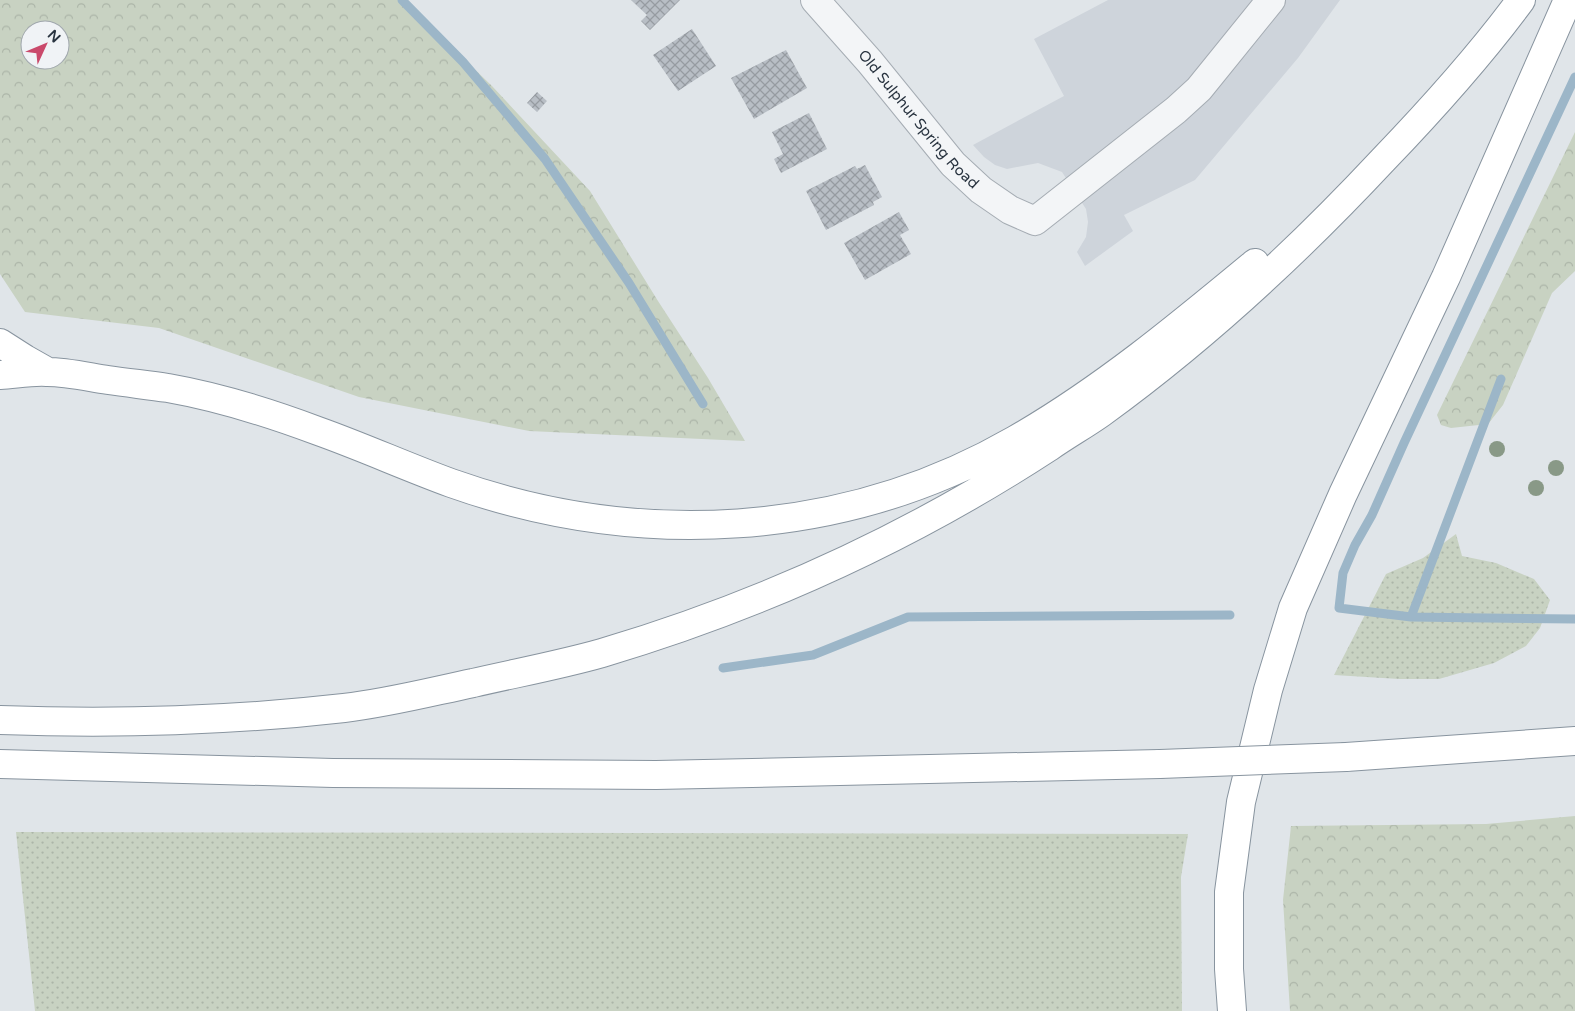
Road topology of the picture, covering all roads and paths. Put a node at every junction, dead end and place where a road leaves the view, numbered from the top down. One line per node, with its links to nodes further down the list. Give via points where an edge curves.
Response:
1 (815, 0): 2 (street, Old Sulphur Spring Road, via 953,164 981,190 1010,210 1035,221 1176,110 1199,88)
2 (1271, 0)
3 (1521, 0): 5 (highway, via 1495,35)
4 (1568, 0): 12 (highway, via 1446,277 1293,608 1268,690 1241,802 1229,892)
5 (1418, 123): 7 (highway, via 1177,328 1089,393 1015,440 960,468 898,492 842,508 772,521 711,526 648,524 516,503 243,406 170,388); 9 (highway, via 1344,202 1245,296 1183,350 1100,414 1002,477 901,534 761,598 600,654 418,696 346,708 152,722)
6 (0, 343): 7 (highway)
7 (48, 372): 8 (highway)
8 (0, 375)
9 (0, 720)
10 (1575, 741): 11 (highway, bridge, via 1346,757 1160,764 656,775 333,773)
11 (0, 764)
12 (1232, 1011)

